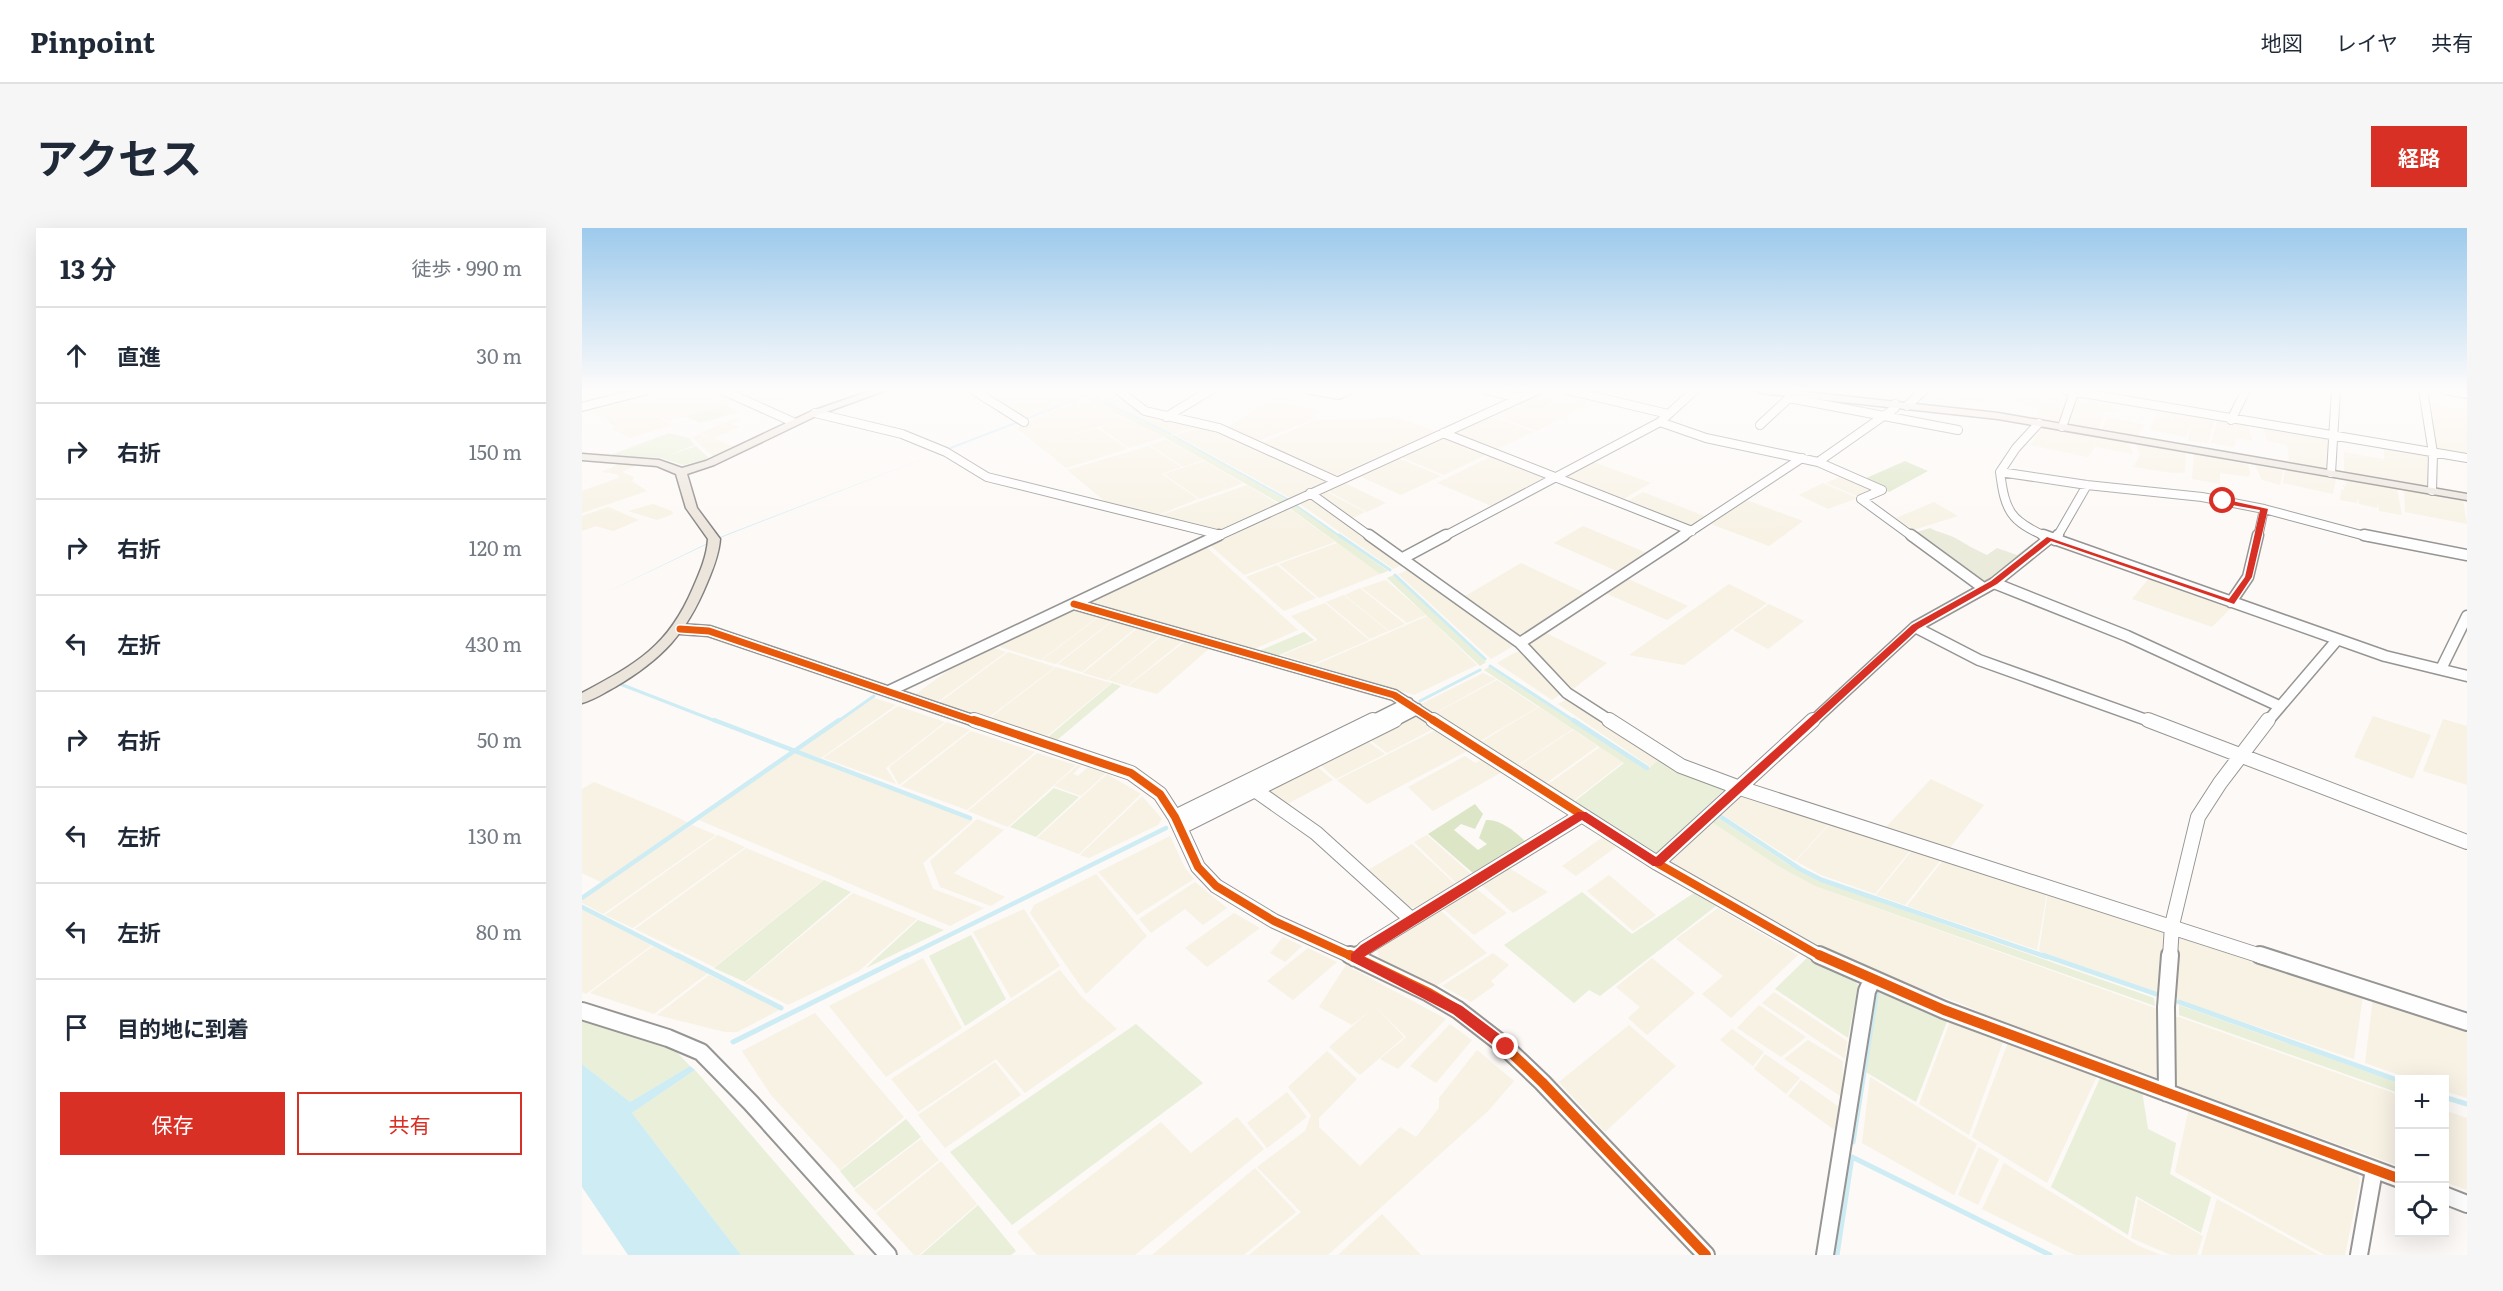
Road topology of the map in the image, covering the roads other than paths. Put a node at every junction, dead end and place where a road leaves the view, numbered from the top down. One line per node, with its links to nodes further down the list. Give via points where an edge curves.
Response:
1 (2335, 437): 21 (street)
2 (761, 438): 19 (main road, via 710,463)
3 (912, 438): 30 (street, via 946,452 987,477)
4 (1241, 438): 23 (street)
5 (1432, 438): 23 (street)
6 (1455, 438): 22 (street)
7 (1630, 438): 22 (street)
8 (1706, 438): 15 (street)
9 (1852, 438): 18 (street)
10 (2025, 438): 20 (street)
11 (2126, 438): 21 (main road)
12 (2341, 438): 14 (street)
13 (2431, 438): 14 (street)
14 (2433, 453): 16 (street); 25 (street)
15 (1802, 458): 18 (street); 29 (street)
16 (2467, 458)
17 (585, 459): 19 (main road, via 659,463)
18 (1818, 462): 35 (street, via 1882,490 1862,499)
19 (681, 472): 40 (main road, via 688,499 714,543 695,600)
20 (2000, 472): 24 (street); 31 (street, via 2004,507 2011,517)
21 (2331, 473): 25 (main road)
22 (1555, 478): 29 (street); 33 (street)
23 (1336, 481): 26 (street)
24 (2087, 485): 28 (street, via 2182,494); 31 (street)
25 (2432, 490): 27 (main road)
26 (1310, 493): 30 (street); 33 (street)
27 (2467, 498)
28 (2264, 509): 32 (street, via 2390,542); 36 (street, via 2248,577)
29 (1692, 531): 42 (street)
30 (1221, 535): 37 (street)
31 (2052, 539): 34 (street); 36 (street)
32 (2467, 555)
33 (1403, 558): 42 (street)
34 (1994, 583): 35 (street); 48 (street, via 2127,636)
35 (1982, 587): 39 (street)
36 (2231, 602): 41 (street)
37 (1074, 604): 45 (street); 47 (street, via 1384,691)
38 (2467, 616): 43 (street)
39 (1915, 627): 49 (street, via 1979,660); 50 (street)
40 (680, 629): 45 (street, via 709,631); 46 (main road, via 641,666)
41 (2337, 640): 43 (street); 48 (street)
42 (1520, 643): 50 (street, via 1567,693 1681,766)
43 (2441, 669): 44 (street)
44 (2467, 676)
45 (889, 691): 53 (street, via 1131,773 1160,793)
46 (582, 699)
47 (1413, 706): 51 (street); 52 (street); 53 (street)
48 (2279, 706): 49 (street)
49 (2244, 755): 54 (street, via 2320,788); 57 (street, via 2198,817)
50 (1740, 788): 55 (street); 57 (street)
51 (1255, 790): 53 (street); 56 (street, via 1316,833)
52 (1582, 815): 55 (street); 56 (street)
53 (1178, 822): 58 (street, via 1197,863 1213,884 1276,921)
54 (2467, 842)
55 (1657, 863): 59 (street, via 1809,951)
56 (1411, 919): 58 (street)
57 (2172, 925): 61 (street); 62 (street, via 2166,1006)
58 (1355, 958): 68 (street, via 1458,1010 1506,1047 1591,1131)
59 (1872, 980): 62 (street); 69 (street, via 1867,991)
60 (582, 1011): 67 (street, via 701,1052)
61 (2467, 1022)
62 (2167, 1093): 63 (street)
63 (2374, 1170): 64 (street); 70 (street)
64 (2395, 1177)
65 (2449, 1197): 66 (street)
66 (2467, 1204)
67 (888, 1255)
68 (1706, 1255)
69 (1825, 1255)
70 (2358, 1255)

